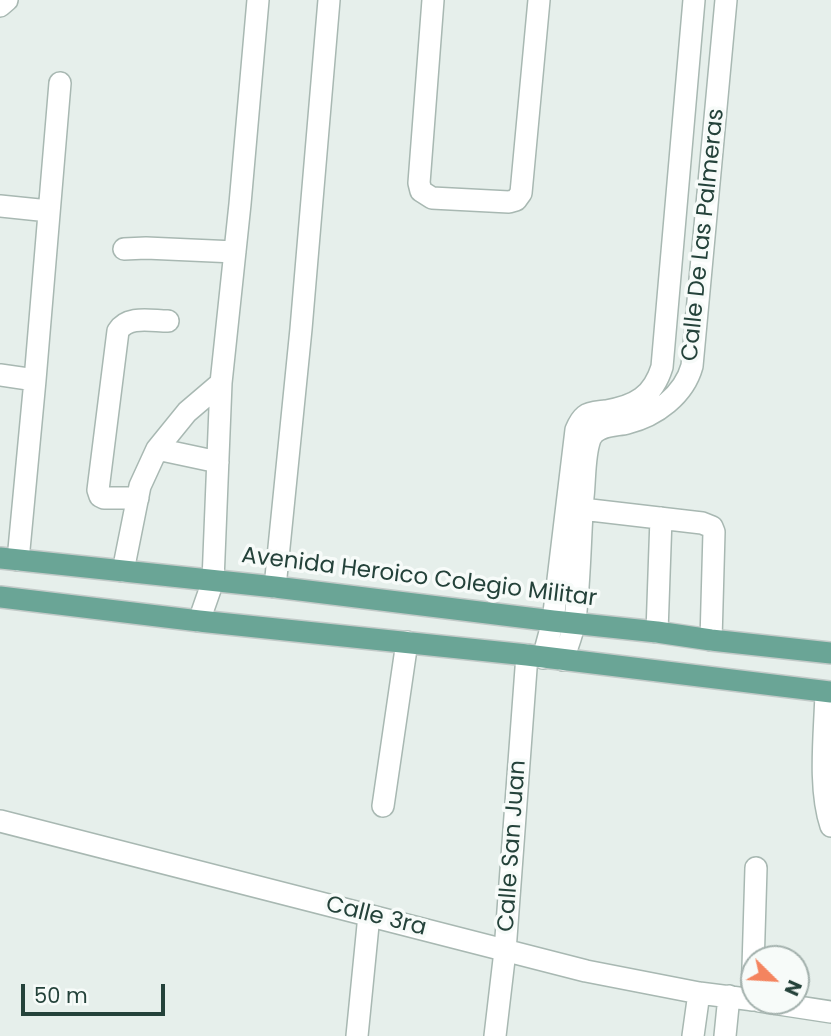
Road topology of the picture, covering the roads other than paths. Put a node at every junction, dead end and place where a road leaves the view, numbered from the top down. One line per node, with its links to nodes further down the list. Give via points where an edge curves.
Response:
1 (7, 0): 8 (street)
2 (258, 0): 13 (street)
3 (329, 0): 27 (street)
4 (433, 0): 5 (street, via 421,191 432,198 509,202 521,193)
5 (539, 0)
6 (694, 2): 7 (street); 18 (street, Calle De Las Palmeras)
7 (726, 2): 18 (street, Calle De Las Palmeras, via 692,366 680,392)
8 (0, 6)
9 (60, 83): 11 (street)
10 (0, 206): 11 (street)
11 (49, 211): 16 (street)
12 (124, 249): 13 (street)
13 (235, 252): 17 (street)
14 (168, 321): 21 (street, via 129,320 118,331 98,490 104,498)
15 (0, 375): 16 (street)
16 (35, 380): 24 (street)
17 (221, 383): 19 (street, via 187,412); 20 (street)
18 (660, 396): 22 (street, Calle De Las Palmeras, via 656,412 593,434 587,449); 30 (street, Calle De Las Palmeras, via 585,416 576,430)
19 (157, 449): 20 (street); 21 (street)
20 (218, 462): 26 (street)
21 (138, 498): 25 (street)
22 (582, 509): 23 (street); 31 (street, Calle De Las Palmeras)
23 (661, 518): 32 (street); 33 (street, via 712,527)
24 (9, 559): 25 (main road, Avenida Heroico Colegio Militar)
25 (122, 571): 26 (main road, Avenida Heroico Colegio Militar)
26 (213, 581): 27 (main road, Avenida Heroico Colegio Militar); 29 (street)
27 (275, 587): 30 (main road, Avenida Heroico Colegio Militar)
28 (0, 597): 29 (main road)
29 (199, 621): 34 (main road)
30 (553, 621): 31 (main road, Avenida Heroico Colegio Militar); 36 (street, Calle De Las Palmeras)
31 (575, 622): 32 (main road, Avenida Heroico Colegio Militar); 36 (street, Calle De Las Palmeras)
32 (657, 632): 33 (main road, Avenida Heroico Colegio Militar)
33 (711, 640): 35 (main road, Avenida Heroico Colegio Militar)
34 (407, 642): 36 (main road); 38 (street)
35 (831, 653)
36 (544, 658): 37 (main road); 44 (street, Calle San Juan)
37 (828, 692): 40 (street, via 824,781)
38 (383, 806)
39 (0, 821): 42 (street, Calle 3ra)
40 (831, 826)
41 (756, 868): 43 (street)
42 (369, 915): 44 (street, Calle 3ra); 50 (street)
43 (755, 945)
44 (505, 951): 45 (street, Calle 3ra); 51 (street, Calle San Juan)
45 (699, 993): 46 (street, Calle 3ra); 52 (street)
46 (729, 996): 47 (street, Calle 3ra); 53 (street)
47 (740, 998)
48 (810, 1009): 49 (street, Calle 3ra)
49 (831, 1012)
50 (357, 1036)
51 (495, 1036)
52 (693, 1036)
53 (725, 1036)

